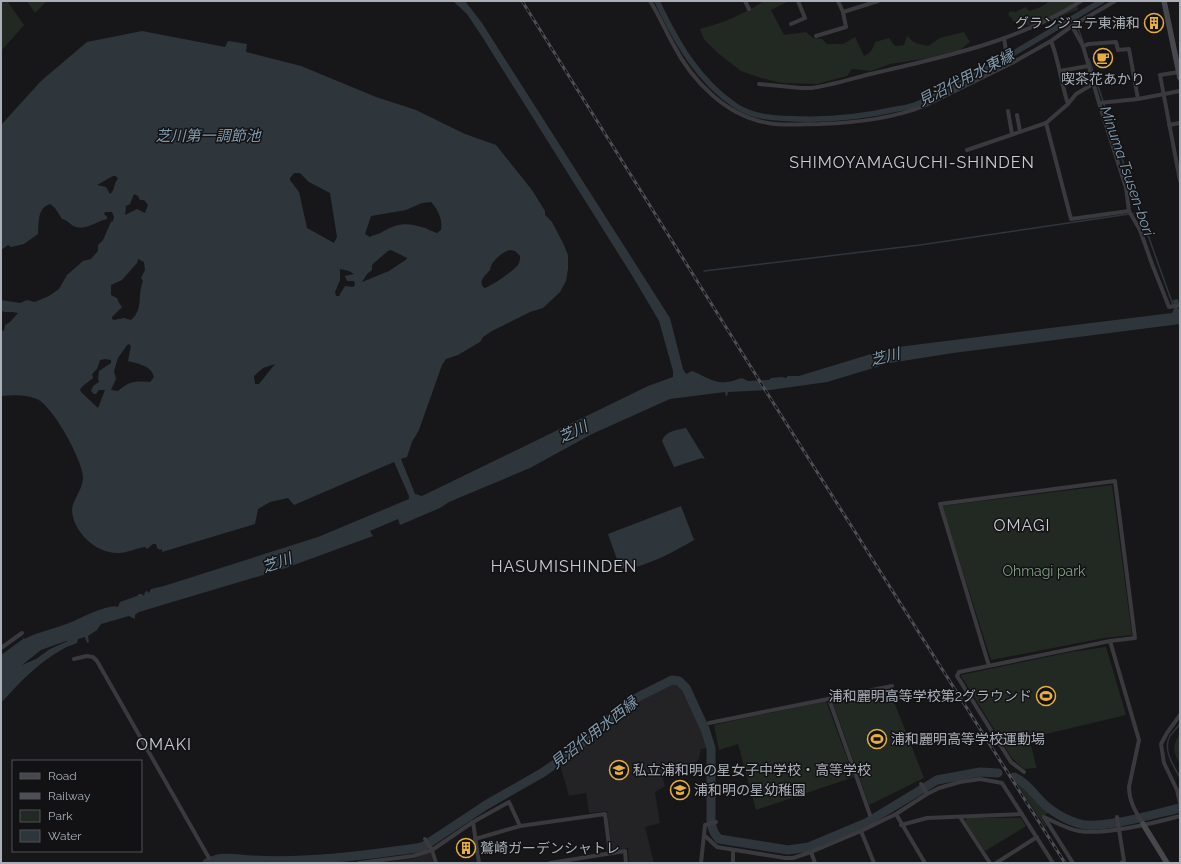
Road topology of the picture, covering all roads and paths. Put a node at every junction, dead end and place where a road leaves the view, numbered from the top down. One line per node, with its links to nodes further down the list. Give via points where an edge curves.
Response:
1 (650, 1): 18 (street, via 673,46 690,71 709,92 736,113 770,124 845,123 910,111 935,102)
2 (745, 1): 10 (street)
3 (798, 1): 12 (street, via 805,18)
4 (838, 1): 11 (street)
5 (878, 1): 9 (street)
6 (1081, 1): 15 (street, via 1053,17)
7 (1115, 1): 13 (street)
8 (1164, 1): 21 (main road)
9 (863, 3): 11 (street)
10 (749, 8)
11 (843, 12): 14 (street, via 846,27)
12 (791, 24)
13 (1072, 26): 16 (street); 17 (street)
14 (816, 36)
15 (1004, 38): 18 (street); 22 (street, via 918,63 819,87)
16 (1051, 41): 18 (street); 20 (street)
17 (1082, 46): 19 (street); 26 (street, via 1116,42 1118,50 1129,49)
18 (1012, 62)
19 (1088, 66): 20 (street); 23 (street)
20 (1060, 71): 28 (street)
21 (1179, 75): 25 (street, via 1160,75)
22 (759, 84)
23 (1093, 84): 27 (street); 28 (street, via 1076,94)
24 (1180, 91): 25 (street)
25 (1164, 95): 26 (street); 33 (street)
26 (1138, 99): 27 (street)
27 (1099, 103): 41 (street)
28 (1068, 104): 31 (street)
29 (1008, 111): 35 (street)
30 (1017, 115): 34 (street)
31 (1046, 123): 34 (street); 42 (street, via 1071,219)
32 (1180, 123): 33 (street)
33 (1169, 125): 37 (street)
34 (1020, 131): 35 (street)
35 (1012, 134): 36 (street)
36 (967, 150)
37 (1175, 151): 38 (street); 39 (street)
38 (1180, 151)
39 (1180, 181)
40 (1134, 187): 41 (street)
41 (1126, 188): 42 (street)
42 (1129, 211): 43 (street, via 1140,230 1169,307)
43 (1179, 306)
44 (22, 632): 46 (street)
45 (1110, 641): 48 (street); 48 (street, via 1135,638 1115,481 940,504); 65 (street, via 1138,740 1129,788 1130,800)
46 (1, 648)
47 (74, 659): 79 (street, via 87,656 93,657 97,662)
48 (989, 666): 53 (street, via 959,672 957,676 1011,762)
49 (892, 686): 50 (street)
50 (829, 699): 52 (street); 59 (street)
51 (1180, 715): 56 (street, via 1161,744 1164,763 1177,790)
52 (709, 723)
53 (1024, 772)
54 (921, 784): 55 (street)
55 (927, 794): 57 (street); 58 (street, via 960,782 980,779 1002,783)
56 (1180, 803)
57 (896, 814): 66 (street); 69 (street)
58 (1022, 814): 61 (street); 71 (street)
59 (870, 815)
60 (1180, 816): 65 (street)
61 (960, 817): 66 (street, via 927,818); 91 (street)
62 (1117, 817): 68 (street)
63 (473, 822): 67 (street, via 508,802); 73 (street); 74 (street)
64 (716, 822): 70 (street, via 705,825)
65 (1142, 824): 68 (street); 96 (main road)
66 (901, 825): 90 (street)
67 (520, 826): 73 (street); 77 (street, via 605,814)
68 (1119, 828): 94 (street, via 1091,832 1077,830 1044,817); 95 (street, via 1124,861)
69 (861, 831): 76 (street); 89 (street)
70 (704, 835): 75 (street, via 717,847); 86 (street)
71 (1037, 837): 92 (street); 93 (street)
72 (426, 839): 74 (street)
73 (475, 839): 82 (street)
74 (431, 848): 80 (street, via 413,856); 81 (street)
75 (733, 850): 76 (street, via 785,858); 87 (street)
76 (811, 852): 88 (street)
77 (610, 854): 78 (street); 85 (street, via 625,851)
78 (585, 857): 83 (street); 84 (street)
79 (209, 858)
80 (359, 863)
81 (436, 863)
82 (479, 863)
83 (550, 863)
84 (586, 863)
85 (626, 863)
86 (701, 863)
87 (733, 863)
88 (815, 863)
89 (874, 863)
90 (925, 863)
91 (990, 863)
92 (996, 863)
93 (1053, 863)
94 (1073, 863)
95 (1121, 863)
96 (1167, 863)

